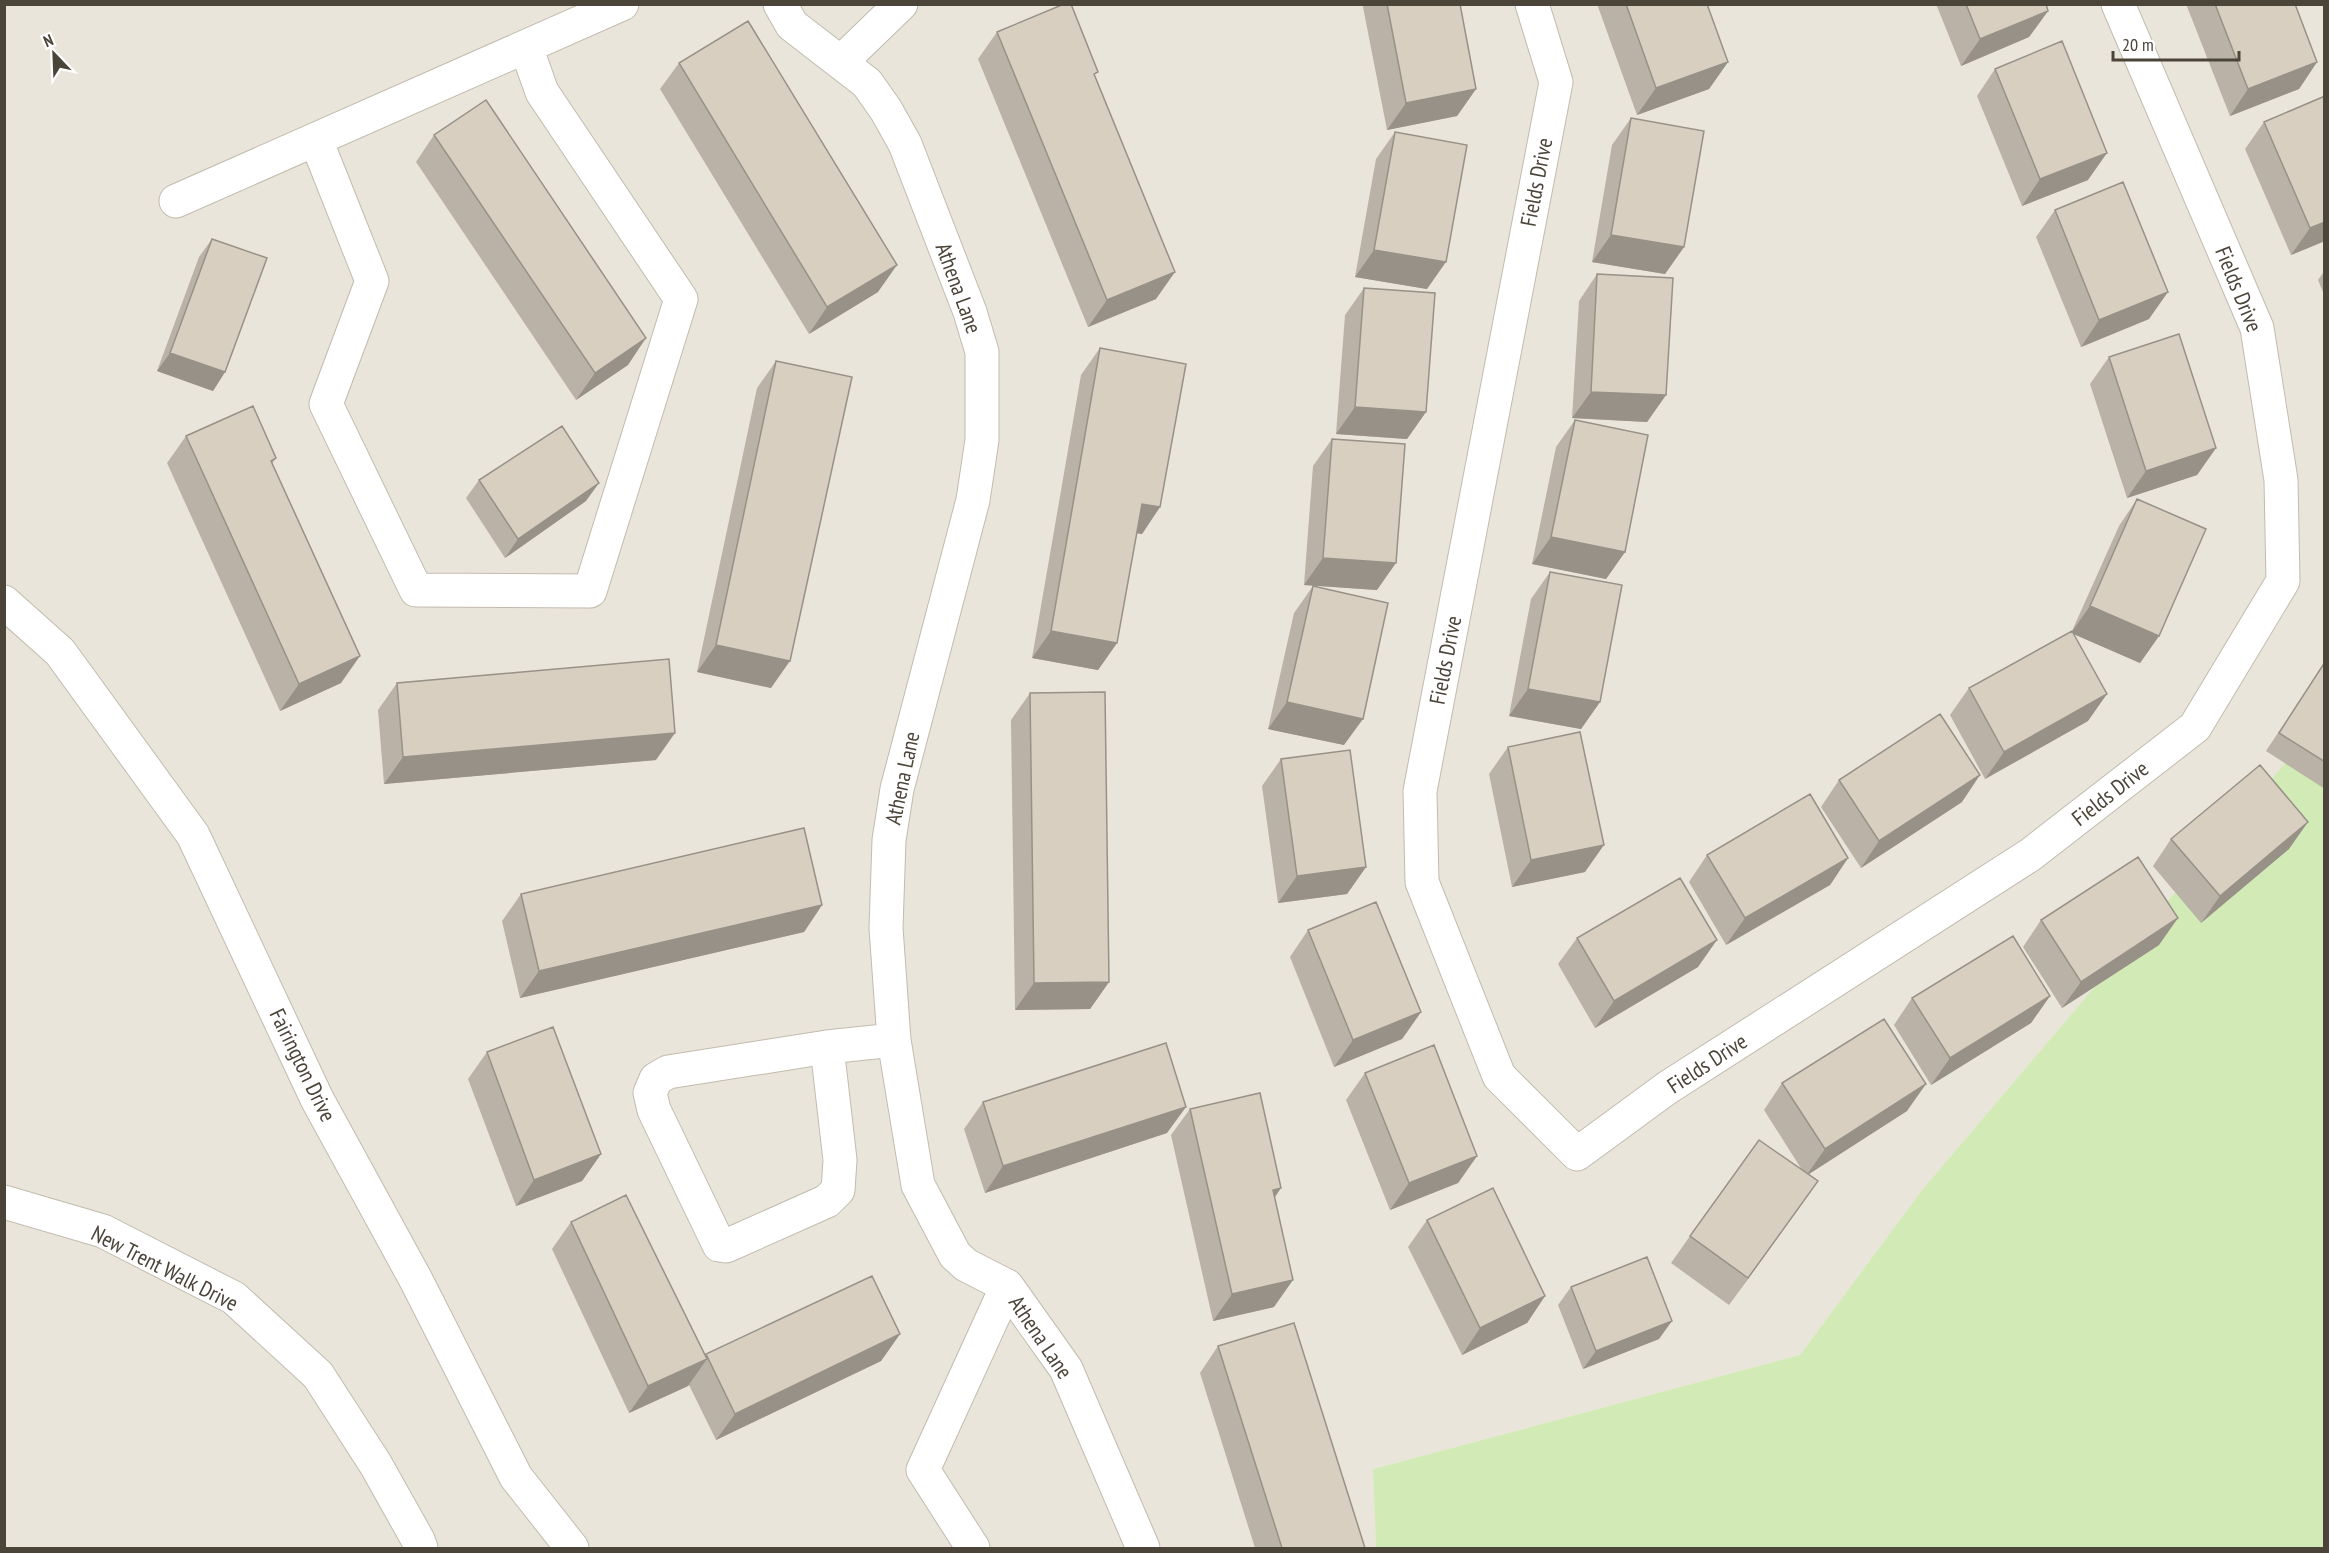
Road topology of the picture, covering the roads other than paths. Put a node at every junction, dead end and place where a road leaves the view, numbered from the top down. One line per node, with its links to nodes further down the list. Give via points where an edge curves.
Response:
1 (622, 4): 6 (street)
2 (780, 4): 7 (street, Athena Lane, via 792,25)
3 (901, 4): 7 (street)
4 (1532, 4): 5 (street, Fields Drive, via 1556,82 1420,791 1422,882 1499,1076 1577,1154 1667,1088 2030,855 2195,727 2283,581 2282,480 2257,328)
5 (2118, 4)
6 (526, 47): 8 (street); 8 (street, via 542,92 681,298 590,591 416,590 326,404 372,281)
7 (841, 62): 11 (street, Athena Lane, via 867,83 905,144 970,312 981,352 982,440 973,500 897,789 889,840 886,928)
8 (316, 140): 9 (street)
9 (176, 201)
10 (4, 602): 16 (street, Fairington Drive, via 60,652 193,835 317,1099 416,1280 516,1477)
11 (894, 1040): 12 (street); 14 (street, Athena Lane, via 918,1185 955,1255)
12 (827, 1047): 12 (street, via 668,1072 656,1079 650,1093 654,1110 719,1245 726,1246 827,1201 838,1190 840,1161)
13 (4, 1202): 15 (street, New Trent Walk Drive, via 103,1231 234,1298 318,1375 376,1465)
14 (1007, 1286): 17 (street, via 923,1470); 18 (street, Athena Lane, via 1066,1369)
15 (421, 1548)
16 (572, 1548)
17 (974, 1548)
18 (1143, 1548)

